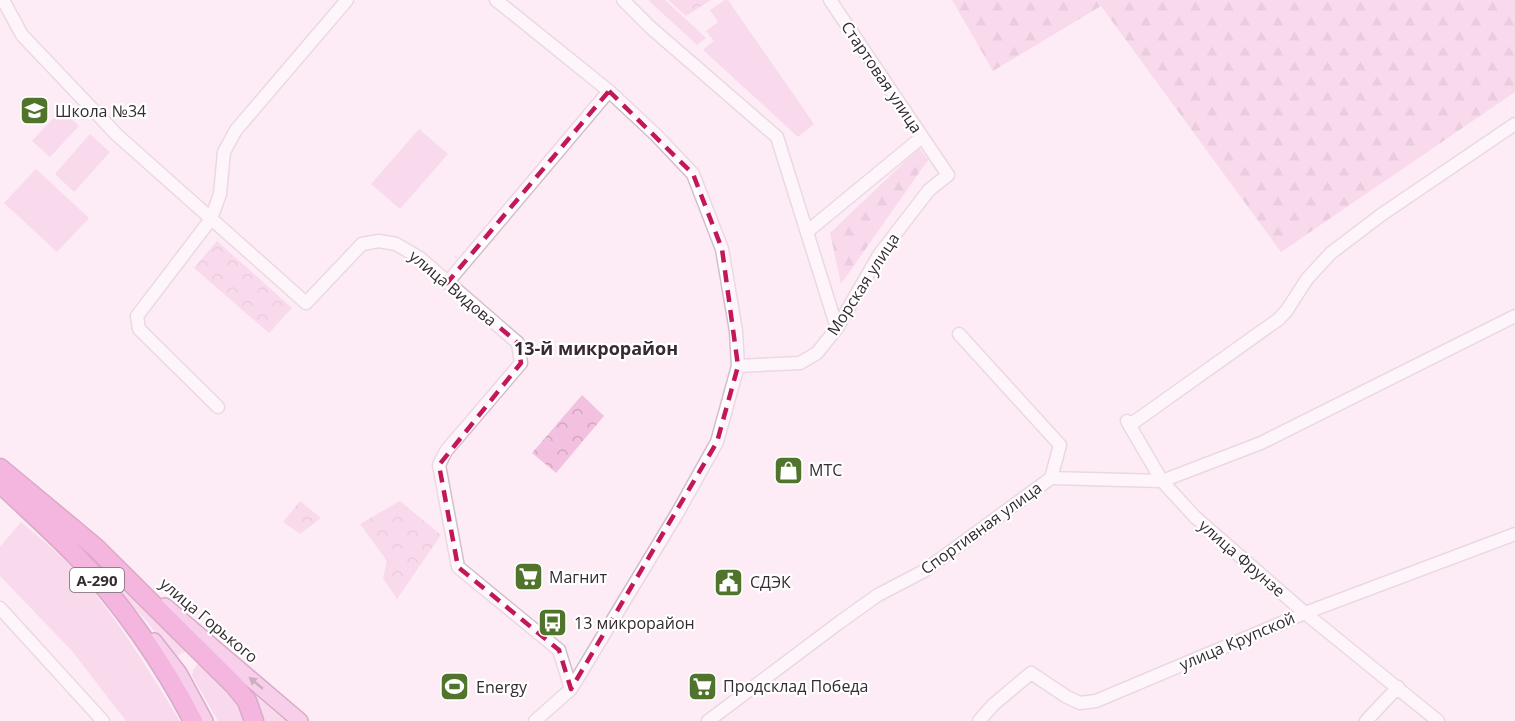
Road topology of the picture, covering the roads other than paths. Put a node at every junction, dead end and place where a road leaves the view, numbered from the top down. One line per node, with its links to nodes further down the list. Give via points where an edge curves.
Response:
1 (3, 0): 10 (street, улица Видова, via 22,35 117,135)
2 (347, 0): 10 (street, via 236,130 224,152 220,194)
3 (496, 0): 6 (street)
4 (623, 0): 11 (street, via 777,137)
5 (830, 0): 8 (street, Стартовая улица)
6 (609, 91): 12 (street); 16 (street, via 693,174 722,249)
7 (1515, 124): 21 (street, улица Фрунзе, via 1331,253 1306,279 1279,319 1128,423)
8 (922, 137): 9 (street, Стартовая улица); 11 (street)
9 (948, 175): 14 (street, Морская улица, via 928,190 879,255)
10 (211, 219): 12 (street, улица Видова, via 306,303 362,244 379,241 396,244 420,258); 17 (street, via 137,316 139,328)
11 (807, 231): 14 (street)
12 (447, 283): 28 (street, улица Видова, via 518,343 521,363 446,451 439,465 458,567 559,650)
13 (1515, 316): 21 (street, Спортивная улица, via 1261,443)
14 (837, 328): 16 (street, Морская улица, via 817,353 800,363)
15 (958, 334): 20 (street, via 1060,445)
16 (738, 366): 28 (street, via 717,442)
17 (218, 407)
18 (0, 468): 24 (highway)
19 (0, 474): 31 (main road, via 73,542 127,605 179,673)
20 (1052, 478): 21 (street, Спортивная улица); 35 (street, Спортивная улица, via 924,571 878,595)
21 (1162, 481): 26 (street, улица Фрунзе, via 1195,517)
22 (0, 483): 30 (highway, А-290, via 78,558 119,606 178,690)
23 (1515, 534): 26 (street, улица Крупской)
24 (95, 547): 32 (highway, А-290, via 234,685 247,701); 33 (main road, улица Горького, one-way to 24)
25 (0, 608): 29 (street)
26 (1305, 613): 27 (street, улица Фрунзе); 36 (street, улица Крупской, via 1095,701 1080,703 1031,673)
27 (1398, 687): 37 (street); 38 (street, улица Фрунзе)
28 (571, 689): 34 (street)
29 (104, 721)
30 (193, 721)
31 (205, 721)
32 (254, 721)
33 (300, 721)
34 (535, 721)
35 (708, 721)
36 (979, 721)
37 (1366, 721)
38 (1438, 721)

